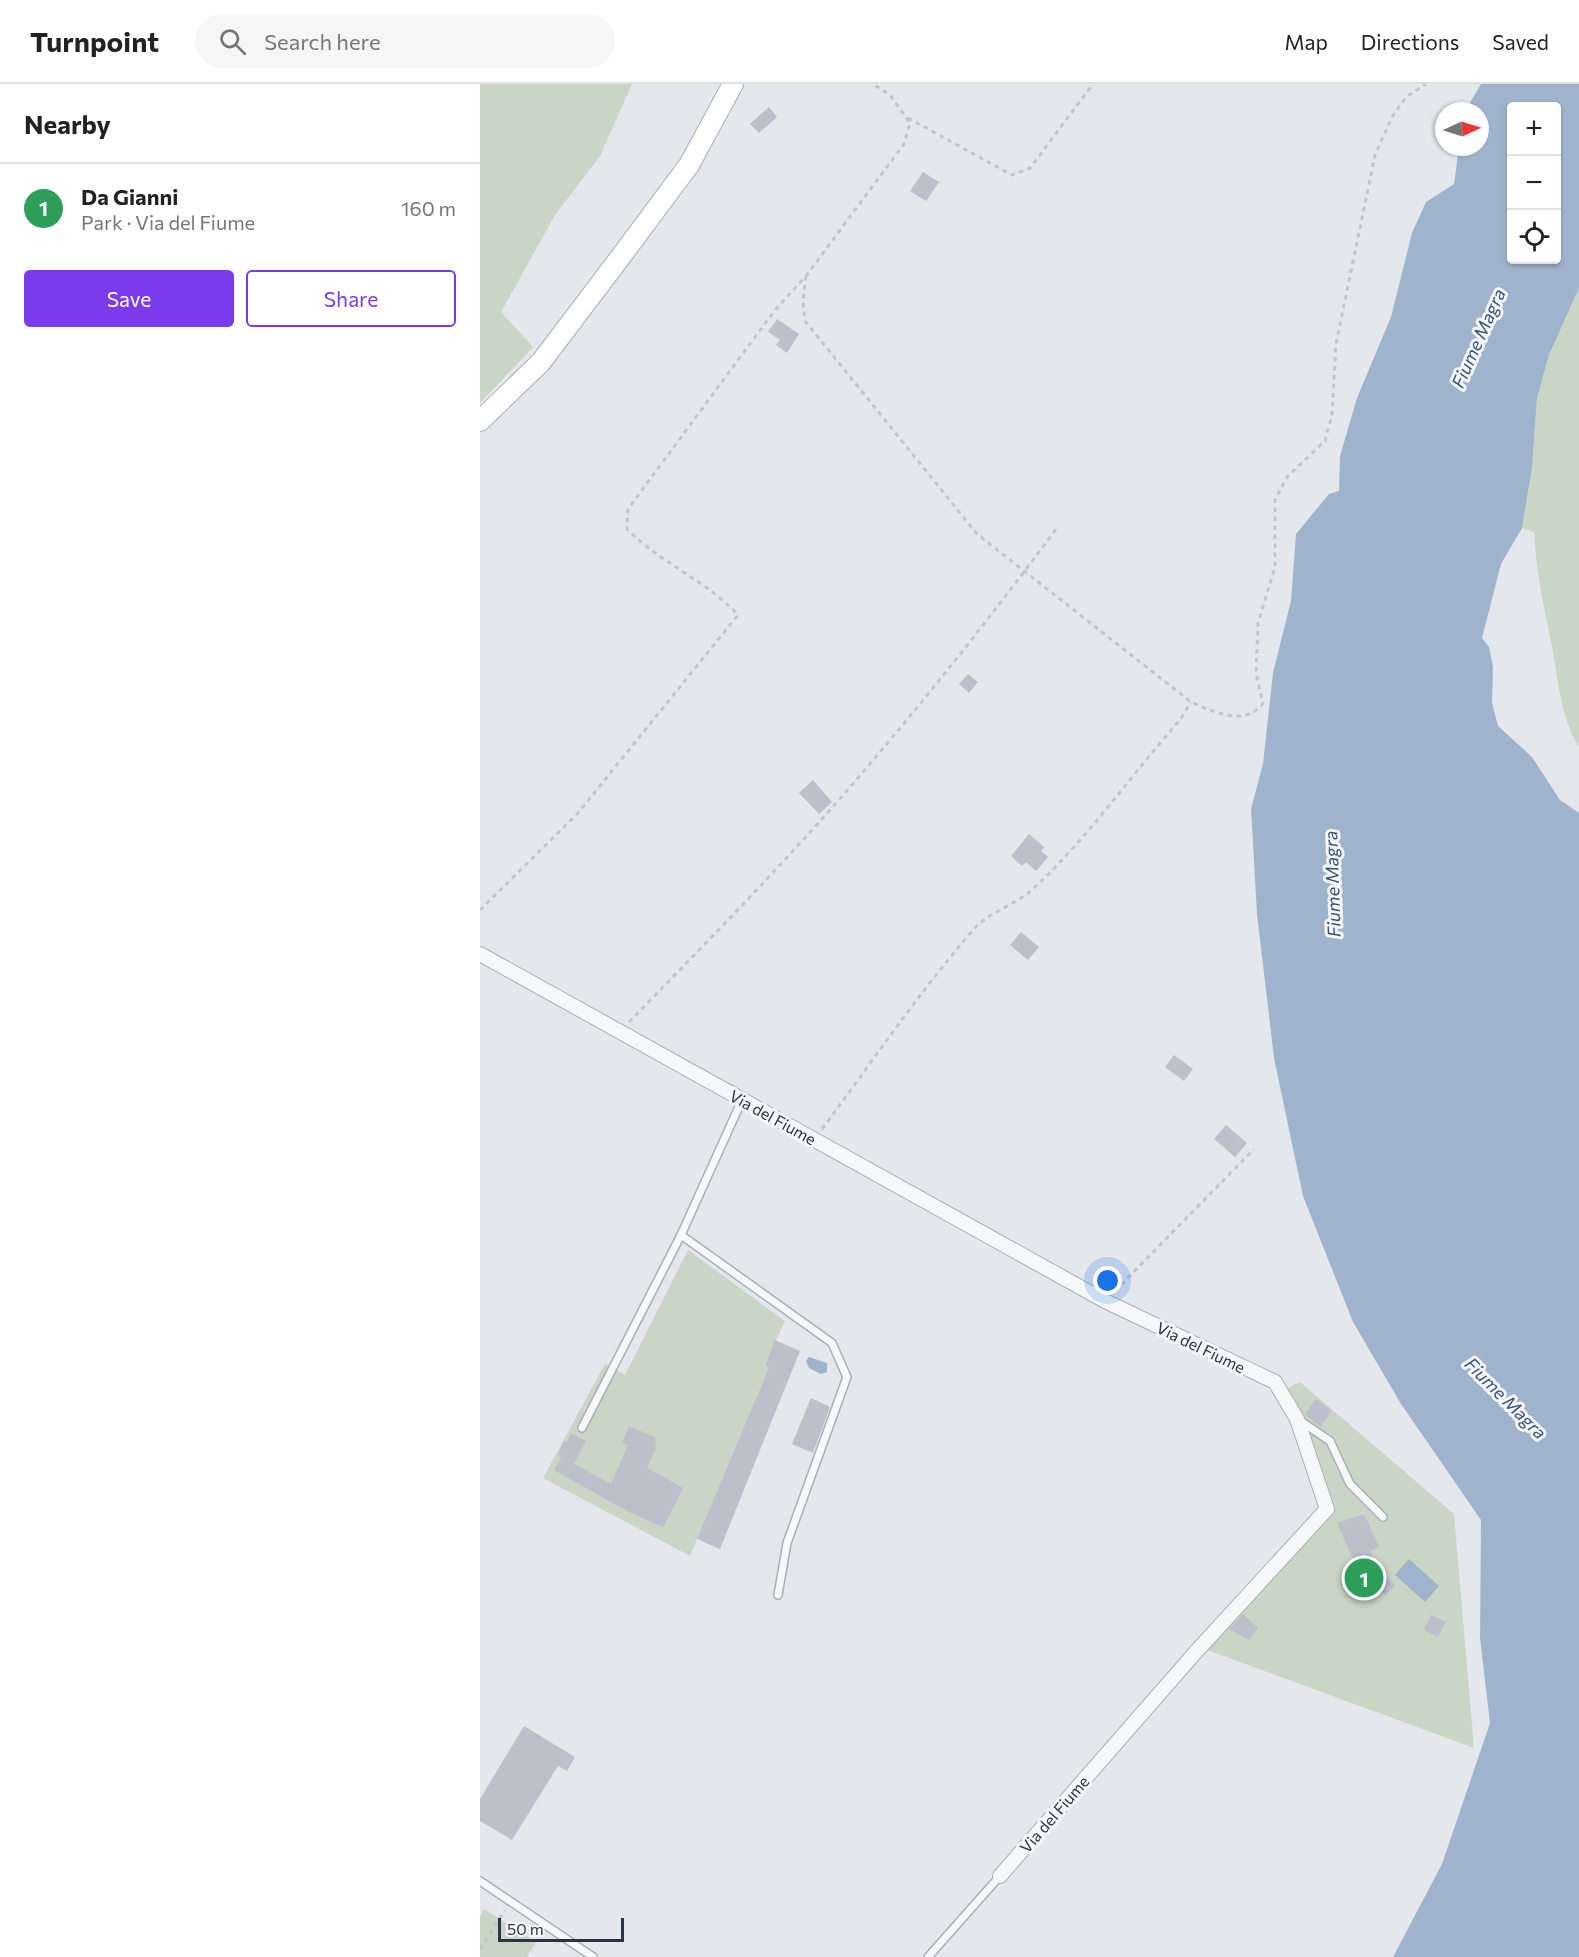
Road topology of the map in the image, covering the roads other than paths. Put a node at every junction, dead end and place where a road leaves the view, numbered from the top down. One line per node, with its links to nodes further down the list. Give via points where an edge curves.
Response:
1 (733, 84): 2 (main road, via 689,165 622,255 541,362)
2 (480, 421)
3 (480, 954): 4 (street, Via del Fiume)
4 (742, 1099): 5 (lane); 6 (street, Via del Fiume, via 1105,1300 1275,1382)
5 (681, 1236): 7 (lane); 9 (lane, via 832,1343 847,1377 787,1543)
6 (1297, 1419): 8 (lane, via 1330,1441 1350,1484); 10 (street, Via del Fiume, via 1328,1509 1194,1654)
7 (582, 1428)
8 (1383, 1517)
9 (778, 1595)
10 (1000, 1876): 13 (lane, Via del Fiume)
11 (480, 1881): 12 (lane)
12 (592, 1957)
13 (928, 1957)

